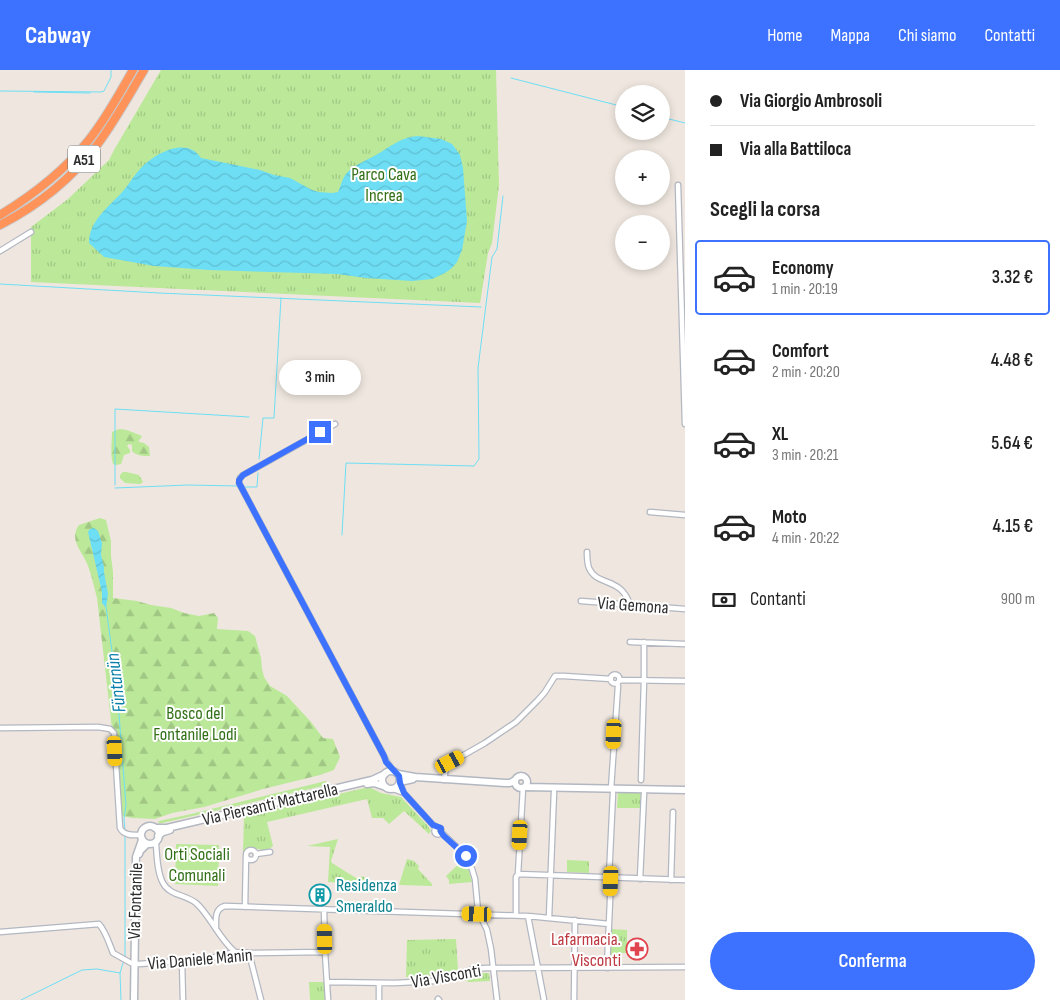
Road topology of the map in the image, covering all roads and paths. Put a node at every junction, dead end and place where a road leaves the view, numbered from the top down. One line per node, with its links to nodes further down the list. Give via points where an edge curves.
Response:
1 (133, 70): 4 (highway, A51, via 107,115 78,154 47,183)
2 (144, 70): 5 (highway, A51, via 112,123 80,165 48,194)
3 (678, 185): 9 (street)
4 (0, 215)
5 (0, 225)
6 (31, 232): 7 (street)
7 (0, 251)
8 (335, 424): 23 (street, via 243,475 239,483)
9 (685, 424)
10 (650, 512): 11 (street)
11 (685, 515)
12 (587, 552): 14 (street, via 592,573 620,588)
13 (580, 601): 14 (street, Via Gemona)
14 (630, 605): 15 (street, Via Gemona)
15 (685, 609)
16 (630, 642): 17 (street)
17 (644, 642): 18 (street); 19 (street)
18 (685, 644)
19 (644, 679): 20 (street); 21 (street); 27 (street)
20 (685, 681)
21 (618, 682): 26 (street, via 616,675 611,679 557,675 538,700 512,725 449,763); 31 (street)
22 (0, 728): 38 (street, via 110,729 114,734 120,828 126,834)
23 (386, 762): 24 (street); 25 (street)
24 (396, 773): 25 (street); 26 (street); 28 (street)
25 (385, 774): 30 (street, via 383,781); 37 (street, Via Piersanti Mattarella, via 372,780 167,828)
26 (444, 780): 28 (street); 29 (street)
27 (641, 780)
28 (400, 782): 30 (street); 34 (street)
29 (521, 785): 31 (street); 43 (street)
30 (390, 788): 34 (street); 39 (street, Via Piersanti Mattarella, via 369,784 168,830)
31 (611, 789): 32 (street); 45 (street)
32 (685, 789)
33 (554, 792): 44 (street)
34 (404, 793): 51 (street, via 463,853 475,879)
35 (644, 794): 46 (street)
36 (673, 812): 47 (street)
37 (155, 828): 38 (street, via 143,830); 39 (street, via 158,832)
38 (143, 840): 39 (street); 63 (street, Via Fontanile, via 136,857)
39 (156, 840): 57 (street, via 160,877 164,885 171,892 194,901)
40 (270, 852): 41 (street)
41 (256, 854): 42 (street, via 255,858); 42 (street, via 250,850 246,853)
42 (248, 860): 49 (street)
43 (518, 874): 44 (street); 52 (street)
44 (551, 875): 45 (street); 54 (street)
45 (610, 878): 46 (street); 56 (street)
46 (640, 879): 47 (street)
47 (671, 880): 48 (street)
48 (685, 880)
49 (244, 907): 50 (street); 57 (street, via 219,908)
50 (324, 909): 51 (street); 60 (street)
51 (479, 914): 52 (street); 65 (street, via 488,934)
52 (516, 915): 53 (street)
53 (528, 916): 54 (street); 66 (street)
54 (549, 917): 55 (street)
55 (575, 920): 56 (street); 67 (street)
56 (609, 924): 68 (street)
57 (216, 929): 59 (street)
58 (0, 932): 63 (street, via 100,924 113,953)
59 (235, 952): 61 (street, Via Daniele Manin); 62 (street, Via Daniele Manin)
60 (325, 952): 61 (street, Via Daniele Manin); 69 (street)
61 (250, 953): 73 (street)
62 (182, 962): 63 (street, Via Daniele Manin); 72 (street)
63 (135, 964): 71 (street, Via Fontanile)
64 (685, 967): 68 (street, Via Visconti)
65 (494, 968): 66 (street, Via Visconti); 70 (street, Via Visconti, via 471,969 434,981); 76 (street)
66 (538, 968): 67 (street, Via Visconti); 77 (street)
67 (575, 968): 68 (street, Via Visconti); 78 (street)
68 (607, 968)
69 (327, 982): 70 (street, Via Visconti); 74 (street)
70 (378, 983): 75 (street)
71 (135, 1000)
72 (184, 1000)
73 (261, 1000)
74 (328, 1000)
75 (379, 1000)
76 (497, 1000)
77 (544, 1000)
78 (574, 1000)

